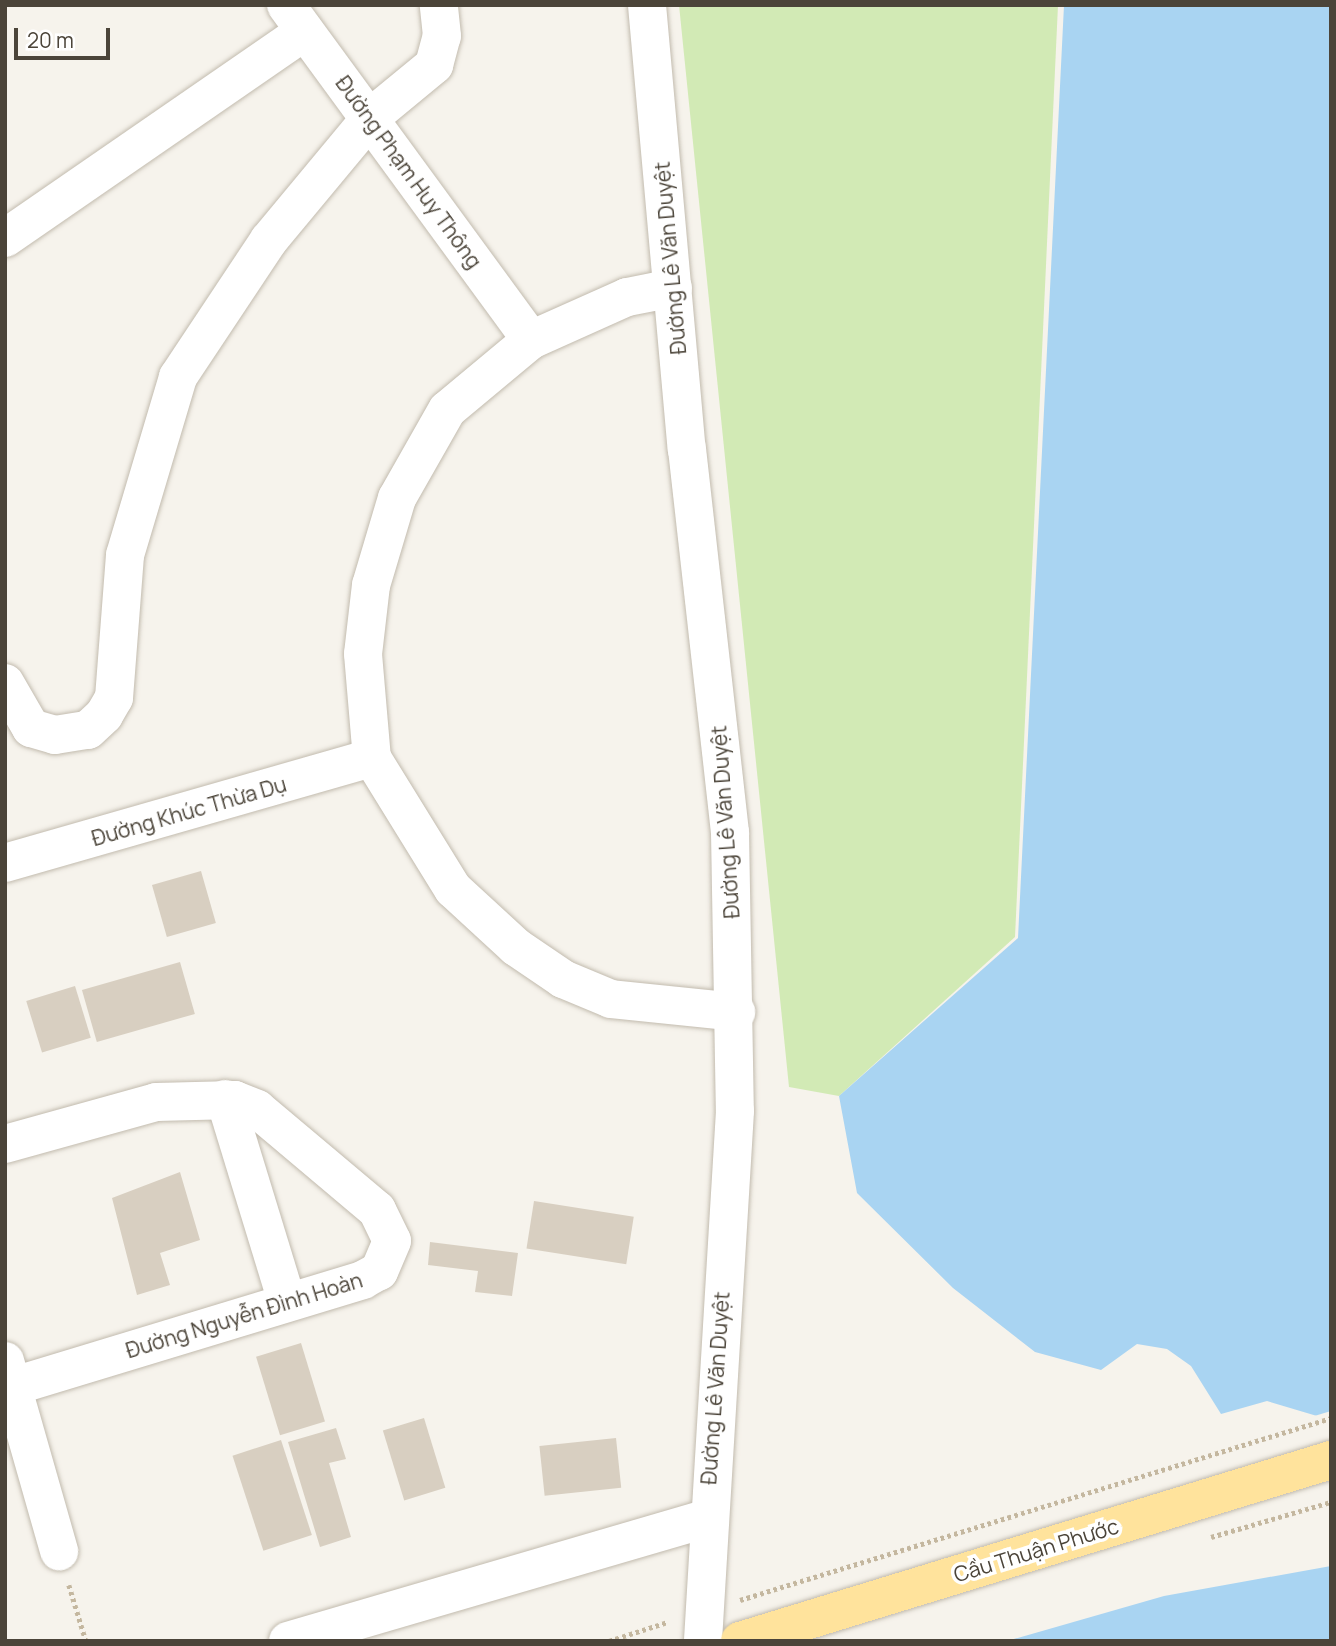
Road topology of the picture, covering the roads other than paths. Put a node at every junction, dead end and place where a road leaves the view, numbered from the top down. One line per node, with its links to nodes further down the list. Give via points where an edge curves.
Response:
1 (439, 5): 4 (street, via 442,36 434,65)
2 (647, 5): 6 (street, Đường Lê Văn Duyệt)
3 (295, 18): 4 (street, Đường Phạm Huy Thông); 5 (street)
4 (371, 117): 7 (street, Đường Phạm Huy Thông); 8 (street, via 269,240 178,377 125,555 114,698 104,715 88,730 55,734 31,728)
5 (5, 238)
6 (673, 288): 7 (street, via 627,297); 11 (street, Đường Lê Văn Duyệt, via 730,832)
7 (531, 340): 9 (street, via 447,410 397,498 372,585 363,654)
8 (5, 683)
9 (372, 758): 10 (street, Đường Khúc Thừa Dụ); 11 (street, via 453,889 516,947 563,979 611,999)
10 (5, 863)
11 (736, 1012): 17 (street, Đường Lê Văn Duyệt)
12 (225, 1099): 13 (street, Đường Nguyễn Đình Hoàn, via 156,1102); 14 (street); 14 (street, Đường Nguyễn Đình Hoàn, via 257,1110 389,1224 391,1241 379,1271)
13 (5, 1144)
14 (286, 1302): 15 (street, Đường Nguyễn Đình Hoàn)
15 (8, 1379): 18 (street)
16 (1331, 1460): 21 (main road, Cầu Thuận Phước)
17 (706, 1519): 19 (street, Đường Lê Văn Duyệt); 20 (street)
18 (59, 1551)
19 (693, 1629)
20 (288, 1641)
21 (740, 1641)

